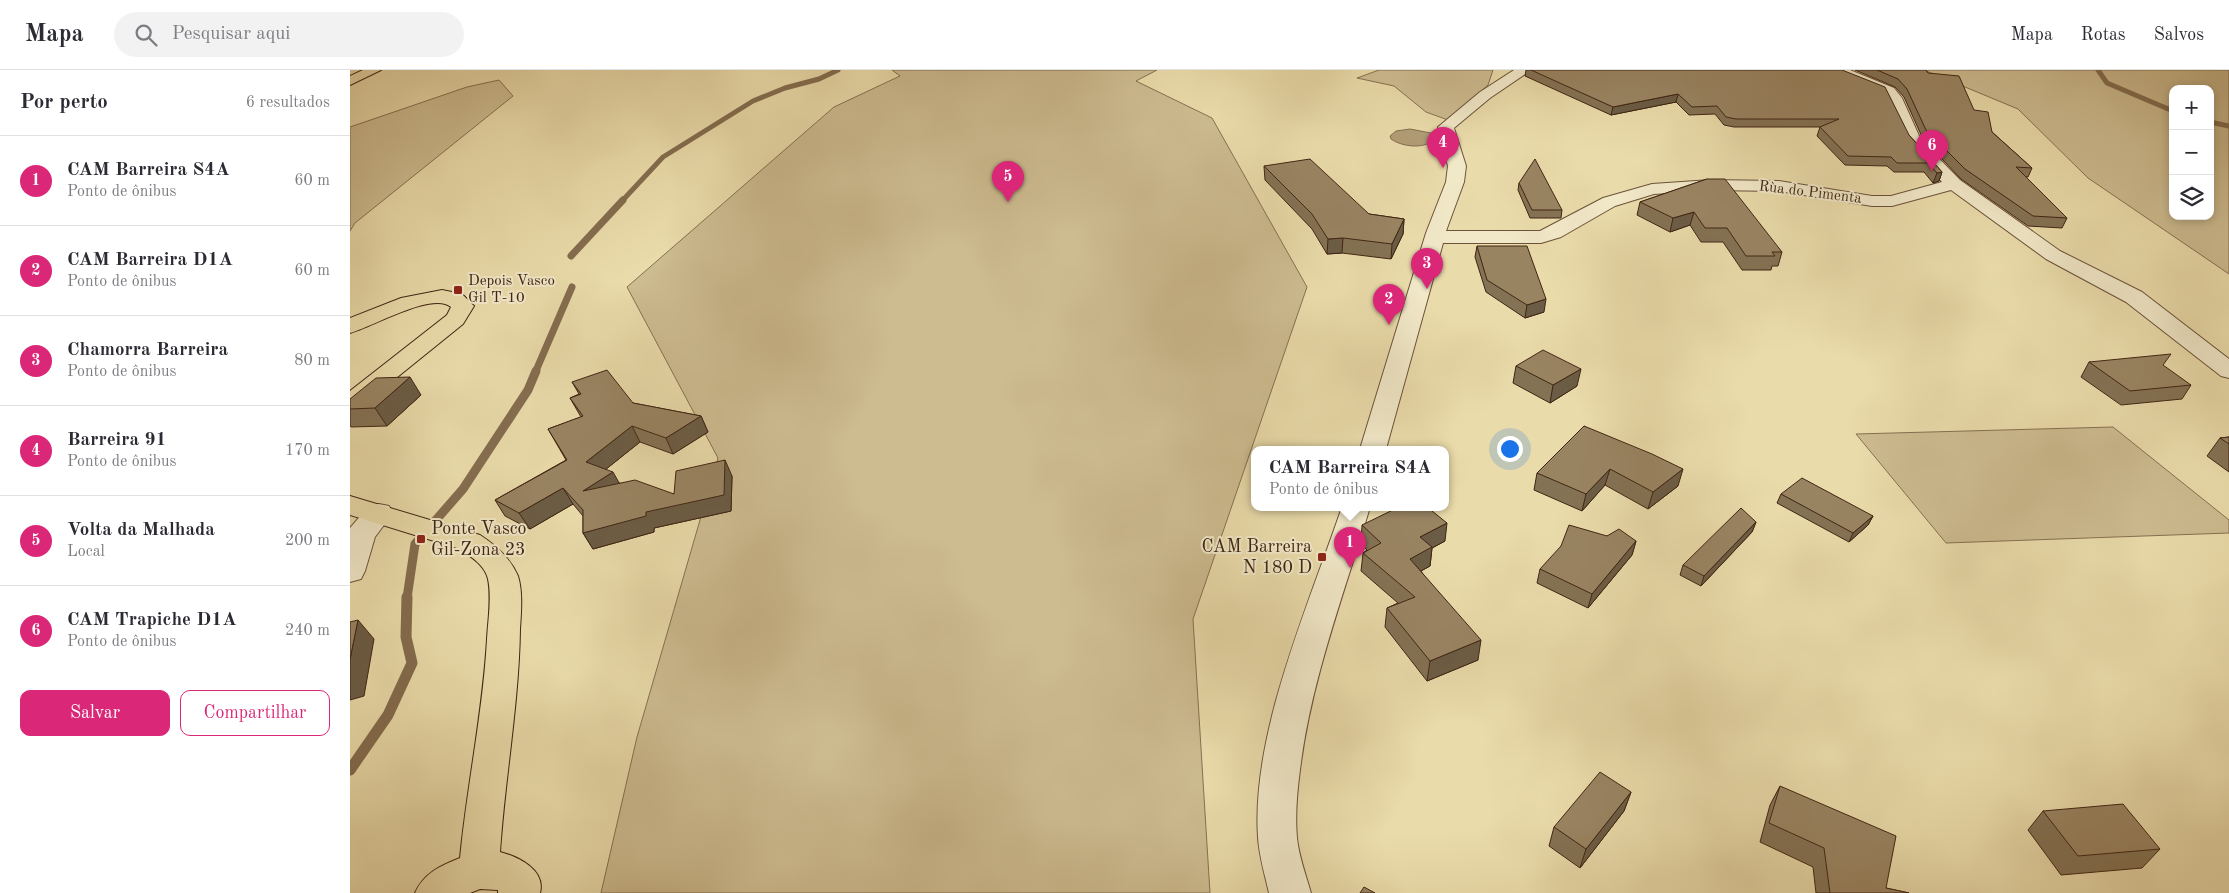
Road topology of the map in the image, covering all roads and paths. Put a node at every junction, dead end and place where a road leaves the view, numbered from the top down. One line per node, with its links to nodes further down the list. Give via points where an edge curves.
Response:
1 (374, 70): 4 (main road)
2 (1524, 70): 6 (street, via 1485,95 1446,127 1456,175)
3 (1837, 70): 5 (street, via 1889,90 1915,143)
4 (350, 81)
5 (1954, 184): 6 (street, Rùa do Pimenta, via 1892,201 1872,201 1779,186 1678,186 1630,194 1541,237); 8 (street, via 2053,255 2134,297)
6 (1435, 237): 10 (street)
7 (350, 326): 9 (main road, via 416,300 453,298 463,306 455,319)
8 (2229, 371)
9 (350, 403)
10 (1374, 446)
11 (350, 505): 13 (main road)
12 (1355, 511): 18 (street, via 1296,692 1282,754 1277,831)
13 (391, 517): 14 (street, via 361,534); 15 (main road, via 470,542 485,552 503,578 502,684 485,797)
14 (350, 571)
15 (479, 870): 16 (main road, via 462,876); 17 (main road, via 495,868 506,871 516,877 521,886)
16 (436, 893)
17 (519, 893)
18 (1290, 893)

